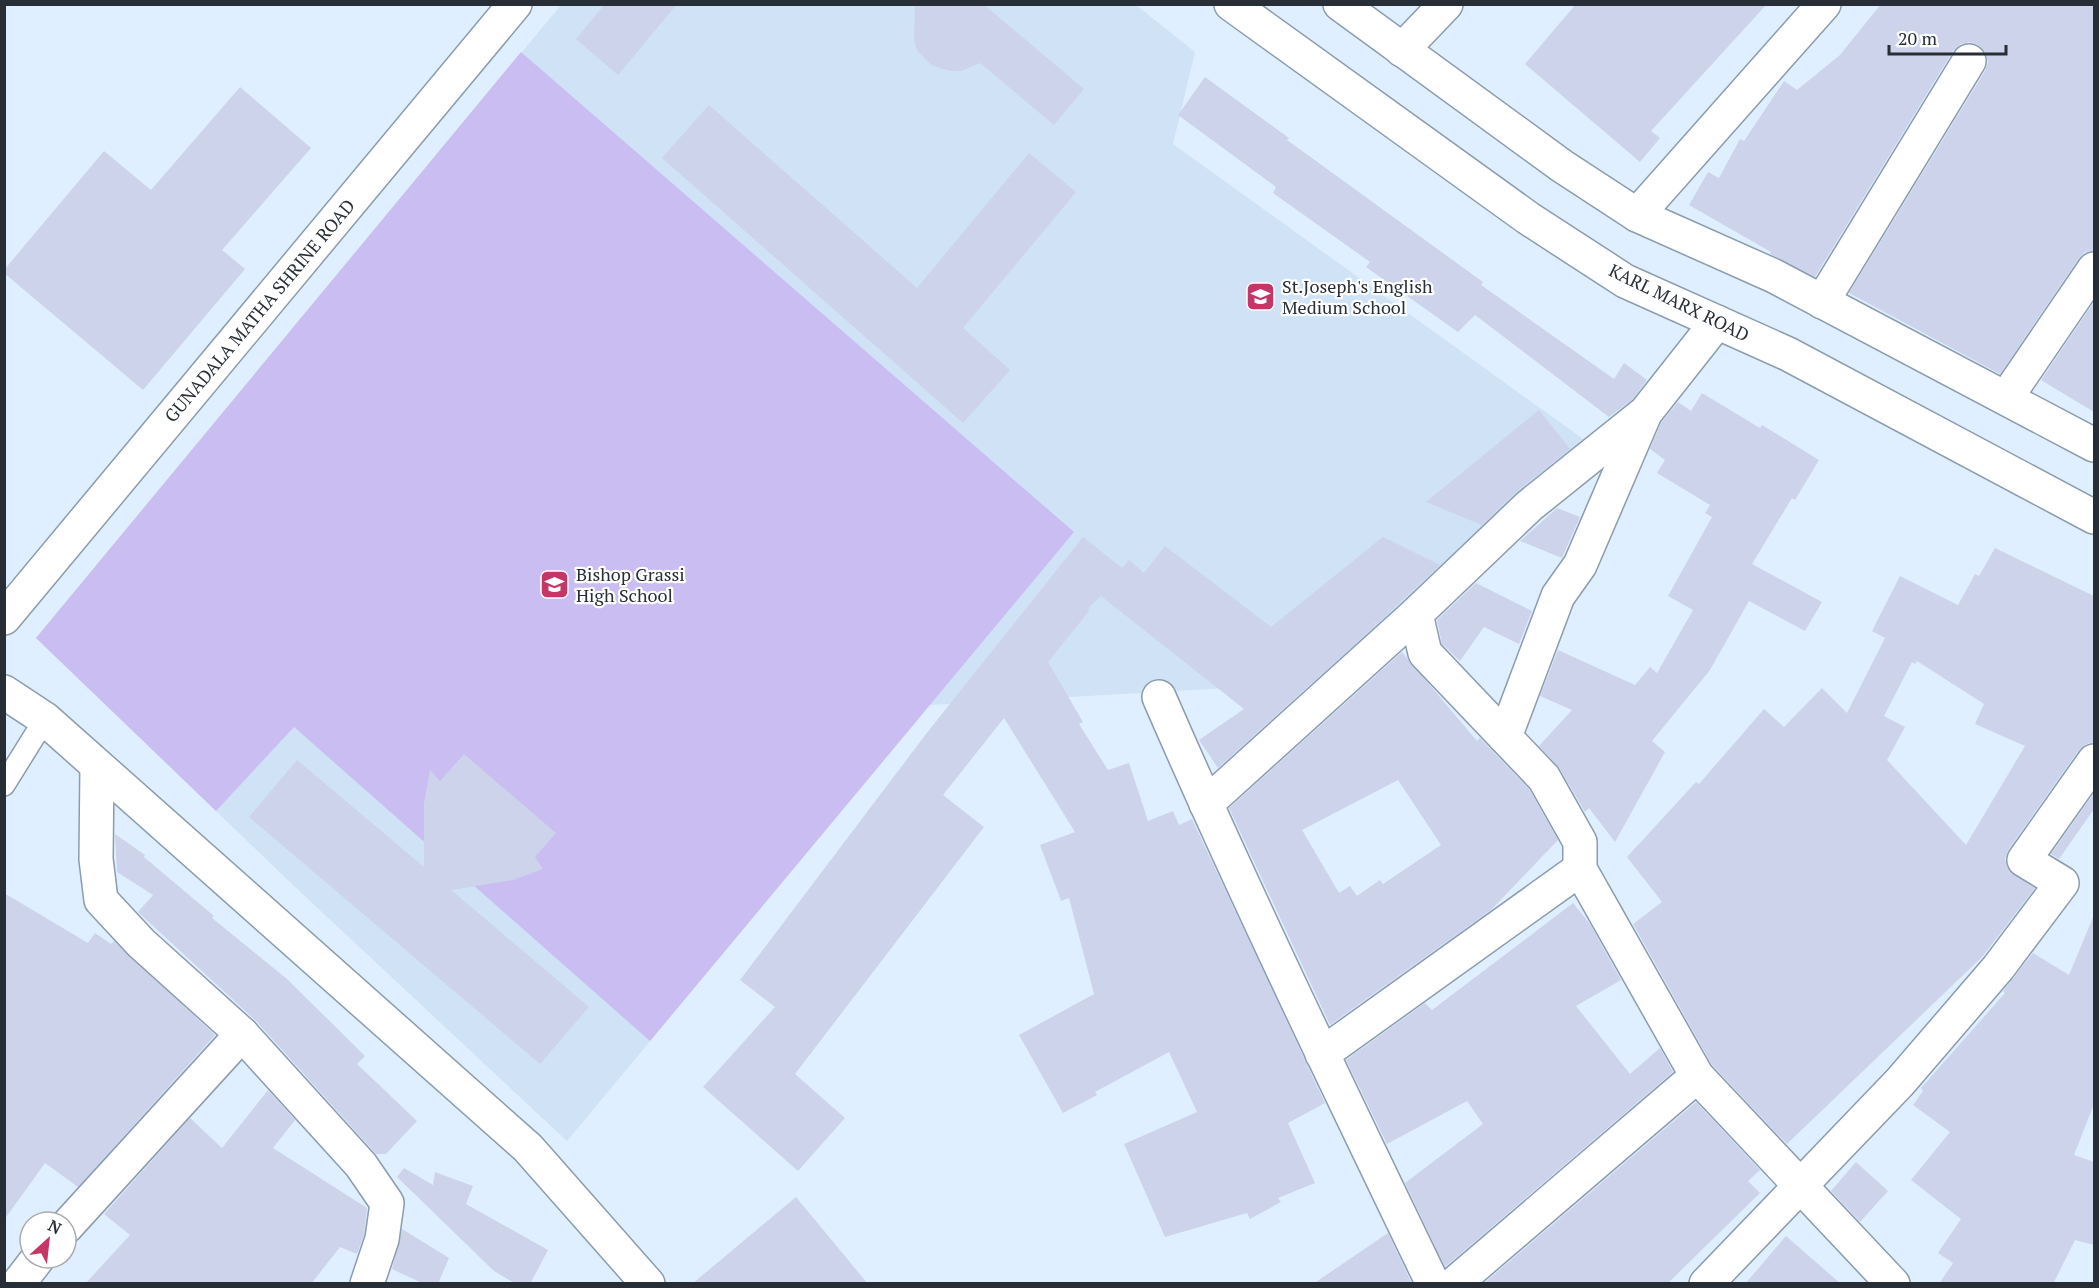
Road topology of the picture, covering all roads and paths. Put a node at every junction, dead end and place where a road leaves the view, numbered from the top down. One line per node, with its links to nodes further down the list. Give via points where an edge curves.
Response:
1 (515, 4): 17 (street, GUNADALA MATHA SHRINE ROAD)
2 (1231, 4): 11 (street, KARL MARX ROAD, via 1528,218 1625,281)
3 (1340, 4): 6 (street)
4 (1446, 4): 6 (street)
5 (1824, 4): 8 (street)
6 (1402, 50): 8 (street)
7 (1970, 61): 10 (street)
8 (1637, 215): 10 (street, via 1774,276)
9 (2094, 269): 12 (street)
10 (1822, 302): 12 (street)
11 (1718, 322): 13 (street); 15 (street, KARL MARX ROAD, via 1916,420)
12 (2006, 399): 14 (street)
13 (1646, 412): 16 (street, via 1529,506); 21 (street, via 1580,565 1558,596)
14 (2094, 445)
15 (2094, 517)
16 (1416, 614): 21 (street, via 1425,653); 25 (street)
17 (4, 618)
18 (4, 692): 20 (street)
19 (1159, 697): 25 (street)
20 (45, 719): 23 (street); 24 (lane)
21 (1505, 737): 26 (street, via 1544,778 1580,842)
22 (2094, 761): 30 (street, via 2024,860 2062,883 1998,968 1900,1083)
23 (97, 766): 27 (street, via 96,859 101,900 141,943); 35 (street, via 528,1148)
24 (4, 785)
25 (1206, 804): 28 (street)
26 (1580, 869): 28 (street); 29 (street)
27 (242, 1034): 31 (street); 34 (street, via 361,1165 387,1203 382,1239)
28 (1322, 1054): 36 (street)
29 (1697, 1076): 30 (street); 37 (street)
30 (1798, 1186): 38 (street); 39 (street)
31 (78, 1214)
32 (29, 1270): 33 (street)
33 (18, 1284)
34 (367, 1284)
35 (648, 1284)
36 (1433, 1284)
37 (1454, 1284)
38 (1706, 1284)
39 (1893, 1284)

